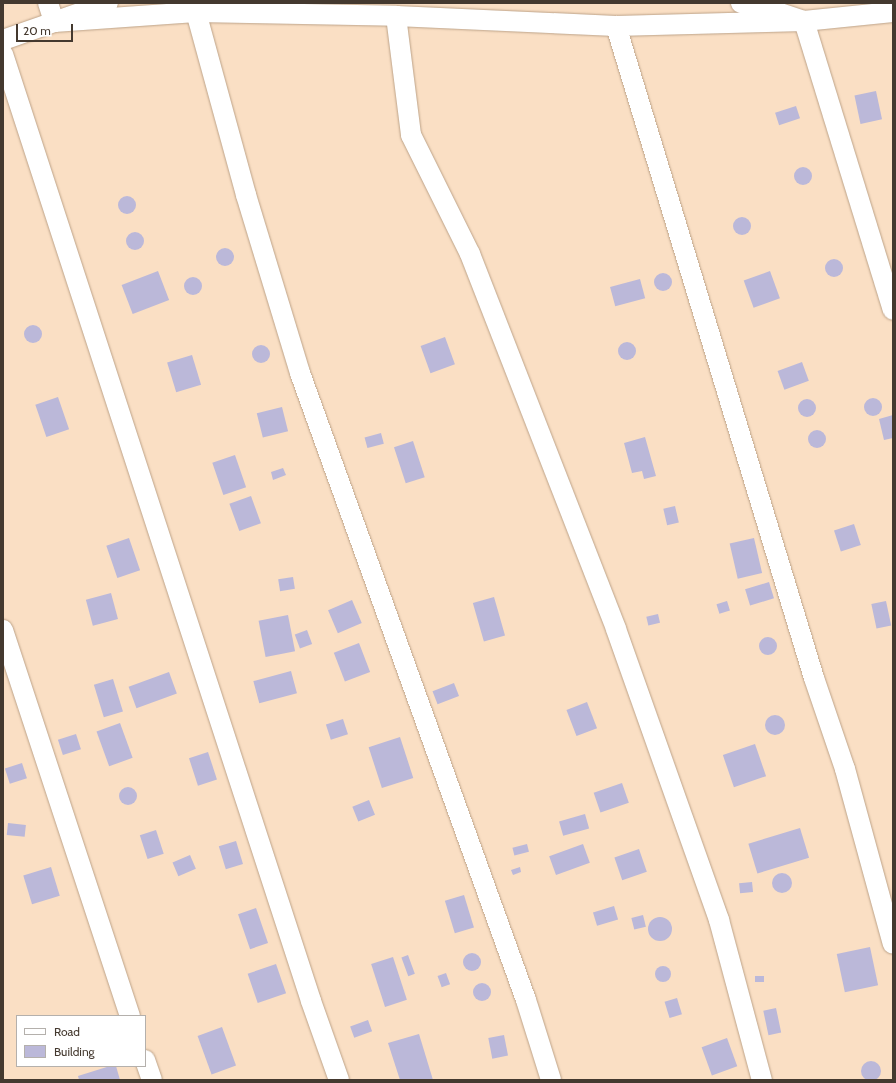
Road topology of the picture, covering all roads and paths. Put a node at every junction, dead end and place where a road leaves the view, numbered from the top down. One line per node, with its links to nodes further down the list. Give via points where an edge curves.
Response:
1 (48, 3): 8 (street)
2 (108, 3): 8 (street)
3 (741, 3): 7 (street)
4 (196, 12): 6 (street); 8 (street); 19 (street, via 246,195 300,373 526,1000)
5 (893, 12): 7 (street)
6 (396, 16): 9 (street); 20 (street, via 411,135 470,254 616,629 719,920)
7 (804, 21): 9 (street); 12 (street)
8 (54, 22): 10 (street)
9 (616, 26): 14 (street, via 814,678 845,769)
10 (3, 40)
11 (3, 54): 18 (street, via 311,1001)
12 (893, 310)
13 (3, 630): 15 (street)
14 (893, 944)
15 (130, 1015)
16 (146, 1063): 17 (street)
17 (152, 1080)
18 (339, 1080)
19 (551, 1080)
20 (762, 1080)

